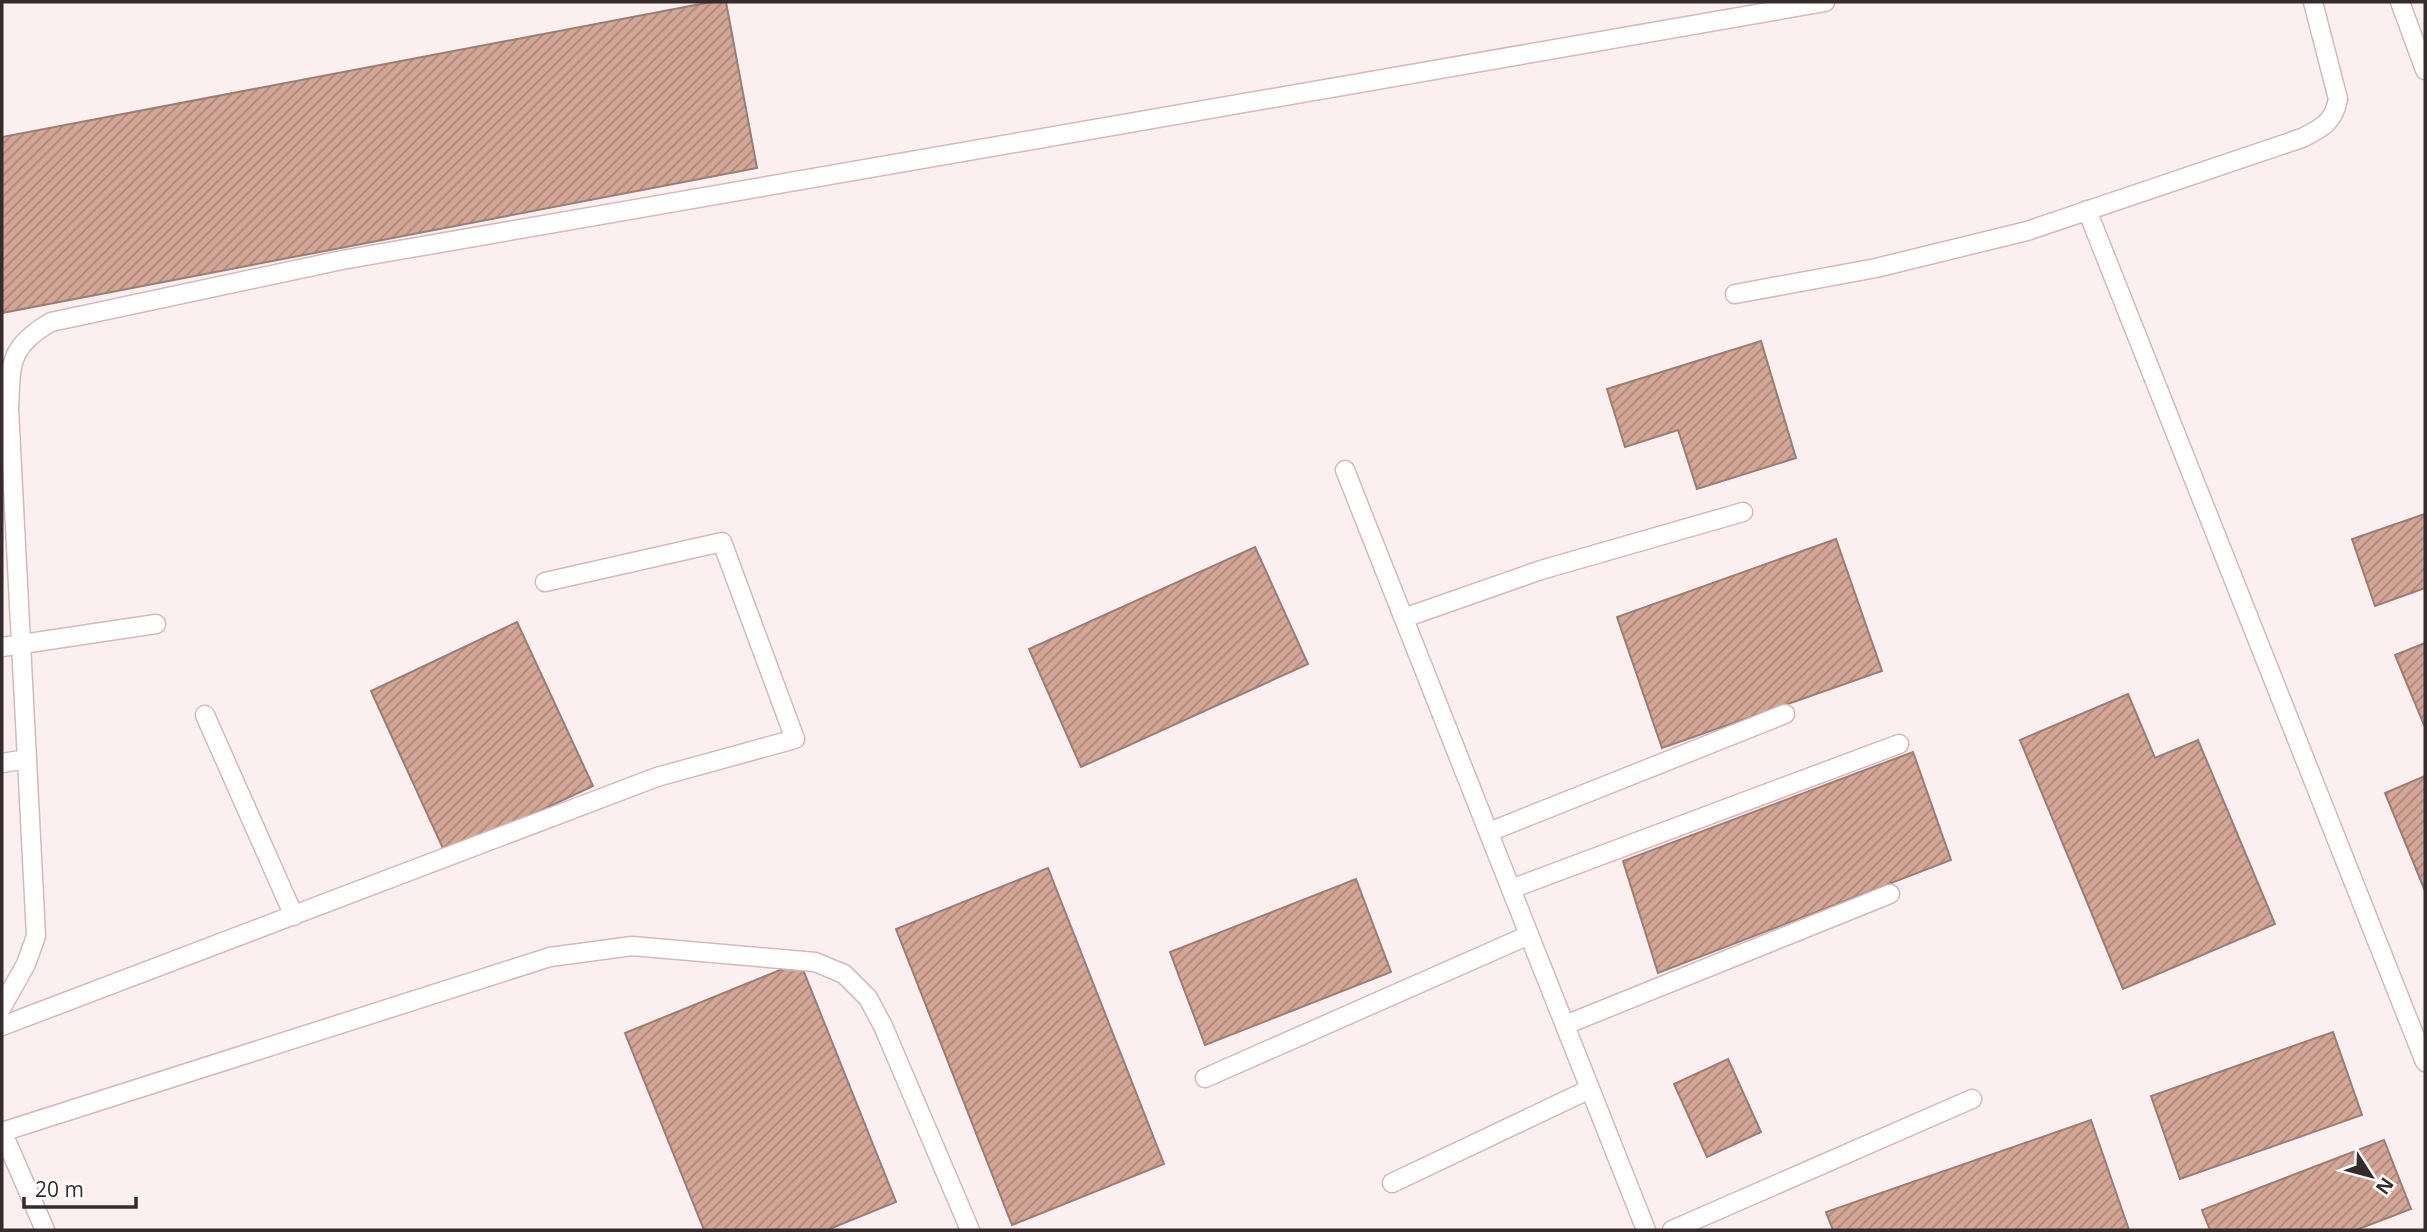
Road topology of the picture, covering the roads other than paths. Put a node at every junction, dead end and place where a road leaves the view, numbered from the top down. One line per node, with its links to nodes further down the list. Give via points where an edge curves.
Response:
1 (1825, 2): 7 (lane, via 342,260 51,322)
2 (2313, 2): 5 (lane, via 2338,99 2336,112 2322,127 2302,138)
3 (2400, 2): 4 (lane)
4 (2425, 70)
5 (2087, 210): 6 (lane, via 2027,231 1876,268); 28 (lane)
6 (1735, 294)
7 (10, 348): 13 (lane)
8 (1345, 470): 11 (lane)
9 (1743, 512): 11 (lane, via 1541,570)
10 (545, 582): 23 (lane, via 722,542 795,738 657,777)
11 (1404, 618): 20 (lane)
12 (156, 624): 13 (lane)
13 (21, 645): 14 (lane); 18 (lane)
14 (2, 647)
15 (1785, 714): 20 (lane)
16 (205, 715): 23 (lane)
17 (1899, 744): 21 (lane)
18 (27, 759): 19 (lane); 25 (lane, via 36,936)
19 (2, 763)
20 (1489, 832): 21 (lane)
21 (1511, 889): 24 (lane)
22 (1890, 894): 27 (lane)
23 (294, 916): 26 (lane)
24 (1529, 935): 27 (lane); 29 (lane)
25 (2, 1007)
26 (2, 1026)
27 (1565, 1026): 30 (lane)
28 (2425, 1062)
29 (1205, 1079)
30 (1590, 1089): 33 (lane); 36 (lane)
31 (1972, 1099): 37 (lane)
32 (2, 1131): 34 (lane); 35 (lane, via 550,957 632,946 815,962 844,974 868,999)
33 (1392, 1183)
34 (45, 1230)
35 (970, 1230)
36 (1646, 1230)
37 (1672, 1230)

